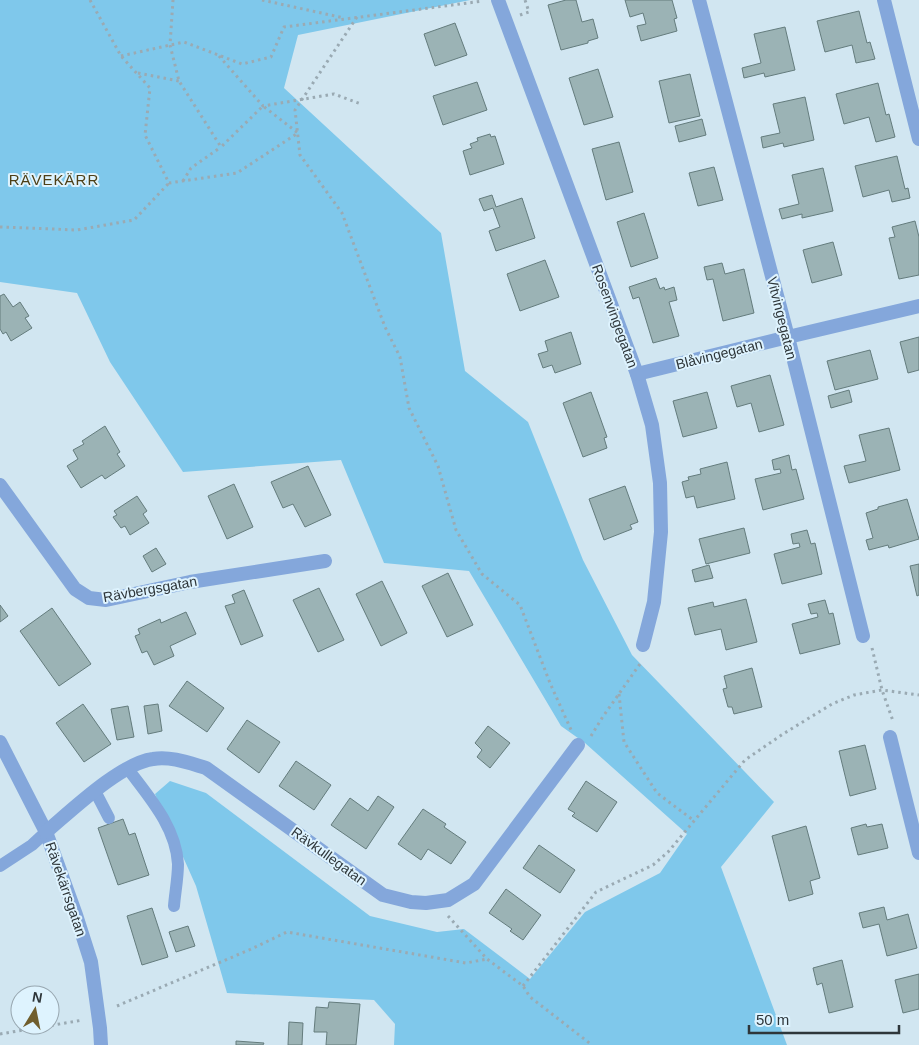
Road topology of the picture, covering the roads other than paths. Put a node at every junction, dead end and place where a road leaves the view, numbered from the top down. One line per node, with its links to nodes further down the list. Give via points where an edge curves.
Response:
1 (498, 0): 7 (street, Rosenvingegatan)
2 (699, 0): 6 (street, Vitvingegatan)
3 (884, 0): 4 (street)
4 (919, 139)
5 (919, 306): 6 (street, Blåvingegatan)
6 (788, 336): 7 (street, Blåvingegatan); 10 (street, Vitvingegatan)
7 (637, 374): 11 (street, Rosenvingegatan, via 652,425 661,493 654,602)
8 (0, 485): 9 (street, Rävbergsgatan, via 75,588 89,598 106,600 190,582)
9 (325, 561)
10 (867, 639)
11 (643, 645)
12 (892, 730): 19 (street)
13 (0, 742): 18 (street, Rävekärrsgatan)
14 (578, 745): 15 (street, Rävkullegatan, via 474,884 448,900 426,903 383,895 206,768 179,760 154,758)
15 (128, 769): 16 (street, Rävkullegatan); 21 (lane, via 158,808 174,841 178,863)
16 (95, 791): 17 (lane); 18 (street, Rävkullegatan)
17 (109, 818)
18 (46, 832): 20 (lane); 22 (street, Rävekärrsgatan, via 91,962)
19 (919, 853)
20 (0, 866)
21 (174, 906)
22 (101, 1045)

